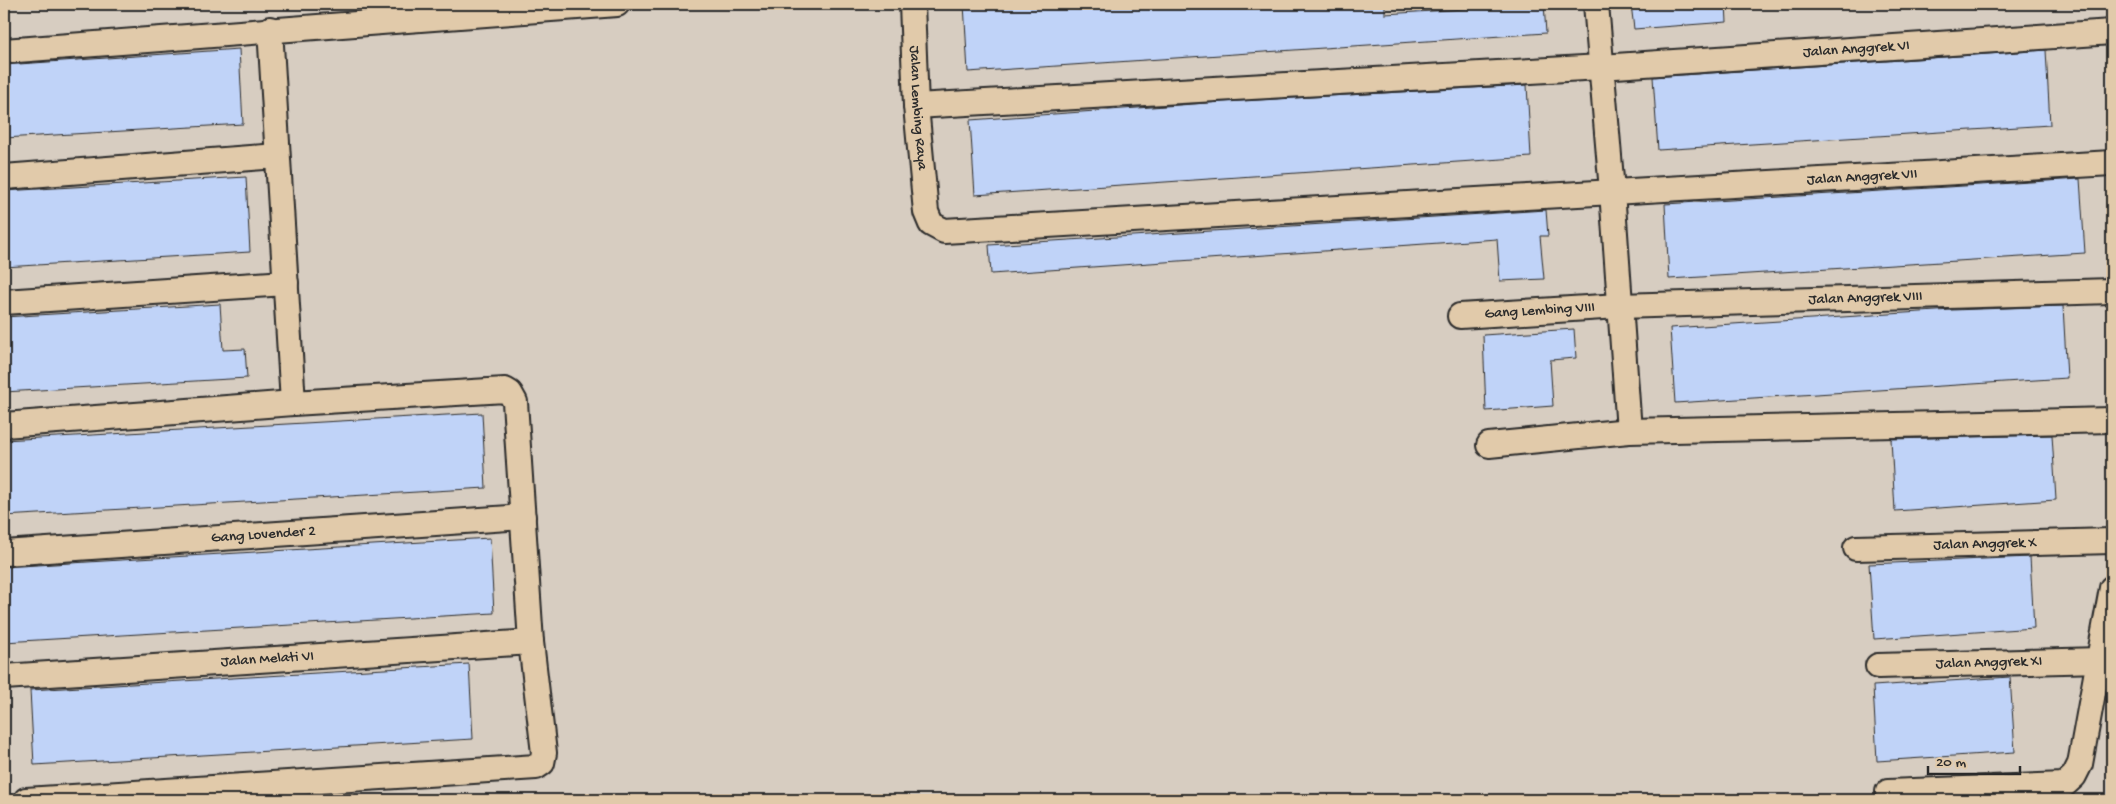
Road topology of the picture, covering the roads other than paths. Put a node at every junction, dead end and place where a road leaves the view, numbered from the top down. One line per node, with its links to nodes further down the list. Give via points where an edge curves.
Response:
1 (617, 4): 4 (street)
2 (912, 4): 8 (street, Jalan Lembing Raya)
3 (1596, 4): 7 (street)
4 (270, 29): 6 (street); 9 (street)
5 (2112, 32): 7 (street, Jalan Anggrek VI)
6 (4, 51)
7 (1601, 67): 8 (street, Jalan Anggrek VI); 12 (street)
8 (916, 106): 13 (street, Jalan Lembing Raya)
9 (278, 156): 11 (street); 14 (street)
10 (2112, 163): 12 (street, Jalan Anggrek VII)
11 (4, 177)
12 (1612, 191): 13 (street, Jalan Anggrek VII, via 944,231 932,224); 17 (street)
13 (926, 212)
14 (286, 282): 16 (street); 19 (street)
15 (2112, 291): 17 (street, Jalan Anggrek VIII)
16 (4, 302)
17 (1619, 306): 18 (street, Gang Lembing VIII); 22 (street)
18 (1460, 316)
19 (293, 403): 21 (street); 24 (street, via 505,390 515,402)
20 (2112, 420): 22 (street)
21 (4, 425)
22 (1629, 431): 23 (street)
23 (1489, 446)
24 (523, 517): 27 (street, Gang Lovender 2); 29 (street)
25 (2112, 541): 26 (street, Jalan Anggrek X)
26 (1856, 548)
27 (4, 553)
28 (2112, 588): 30 (street)
29 (530, 642): 32 (street, Jalan Melati VI); 34 (street, via 544,753 542,763 536,767)
30 (2100, 660): 31 (street, Jalan Anggrek XI); 33 (street, via 2080,764 2064,785)
31 (1878, 666)
32 (4, 677)
33 (1888, 792)
34 (26, 800)

